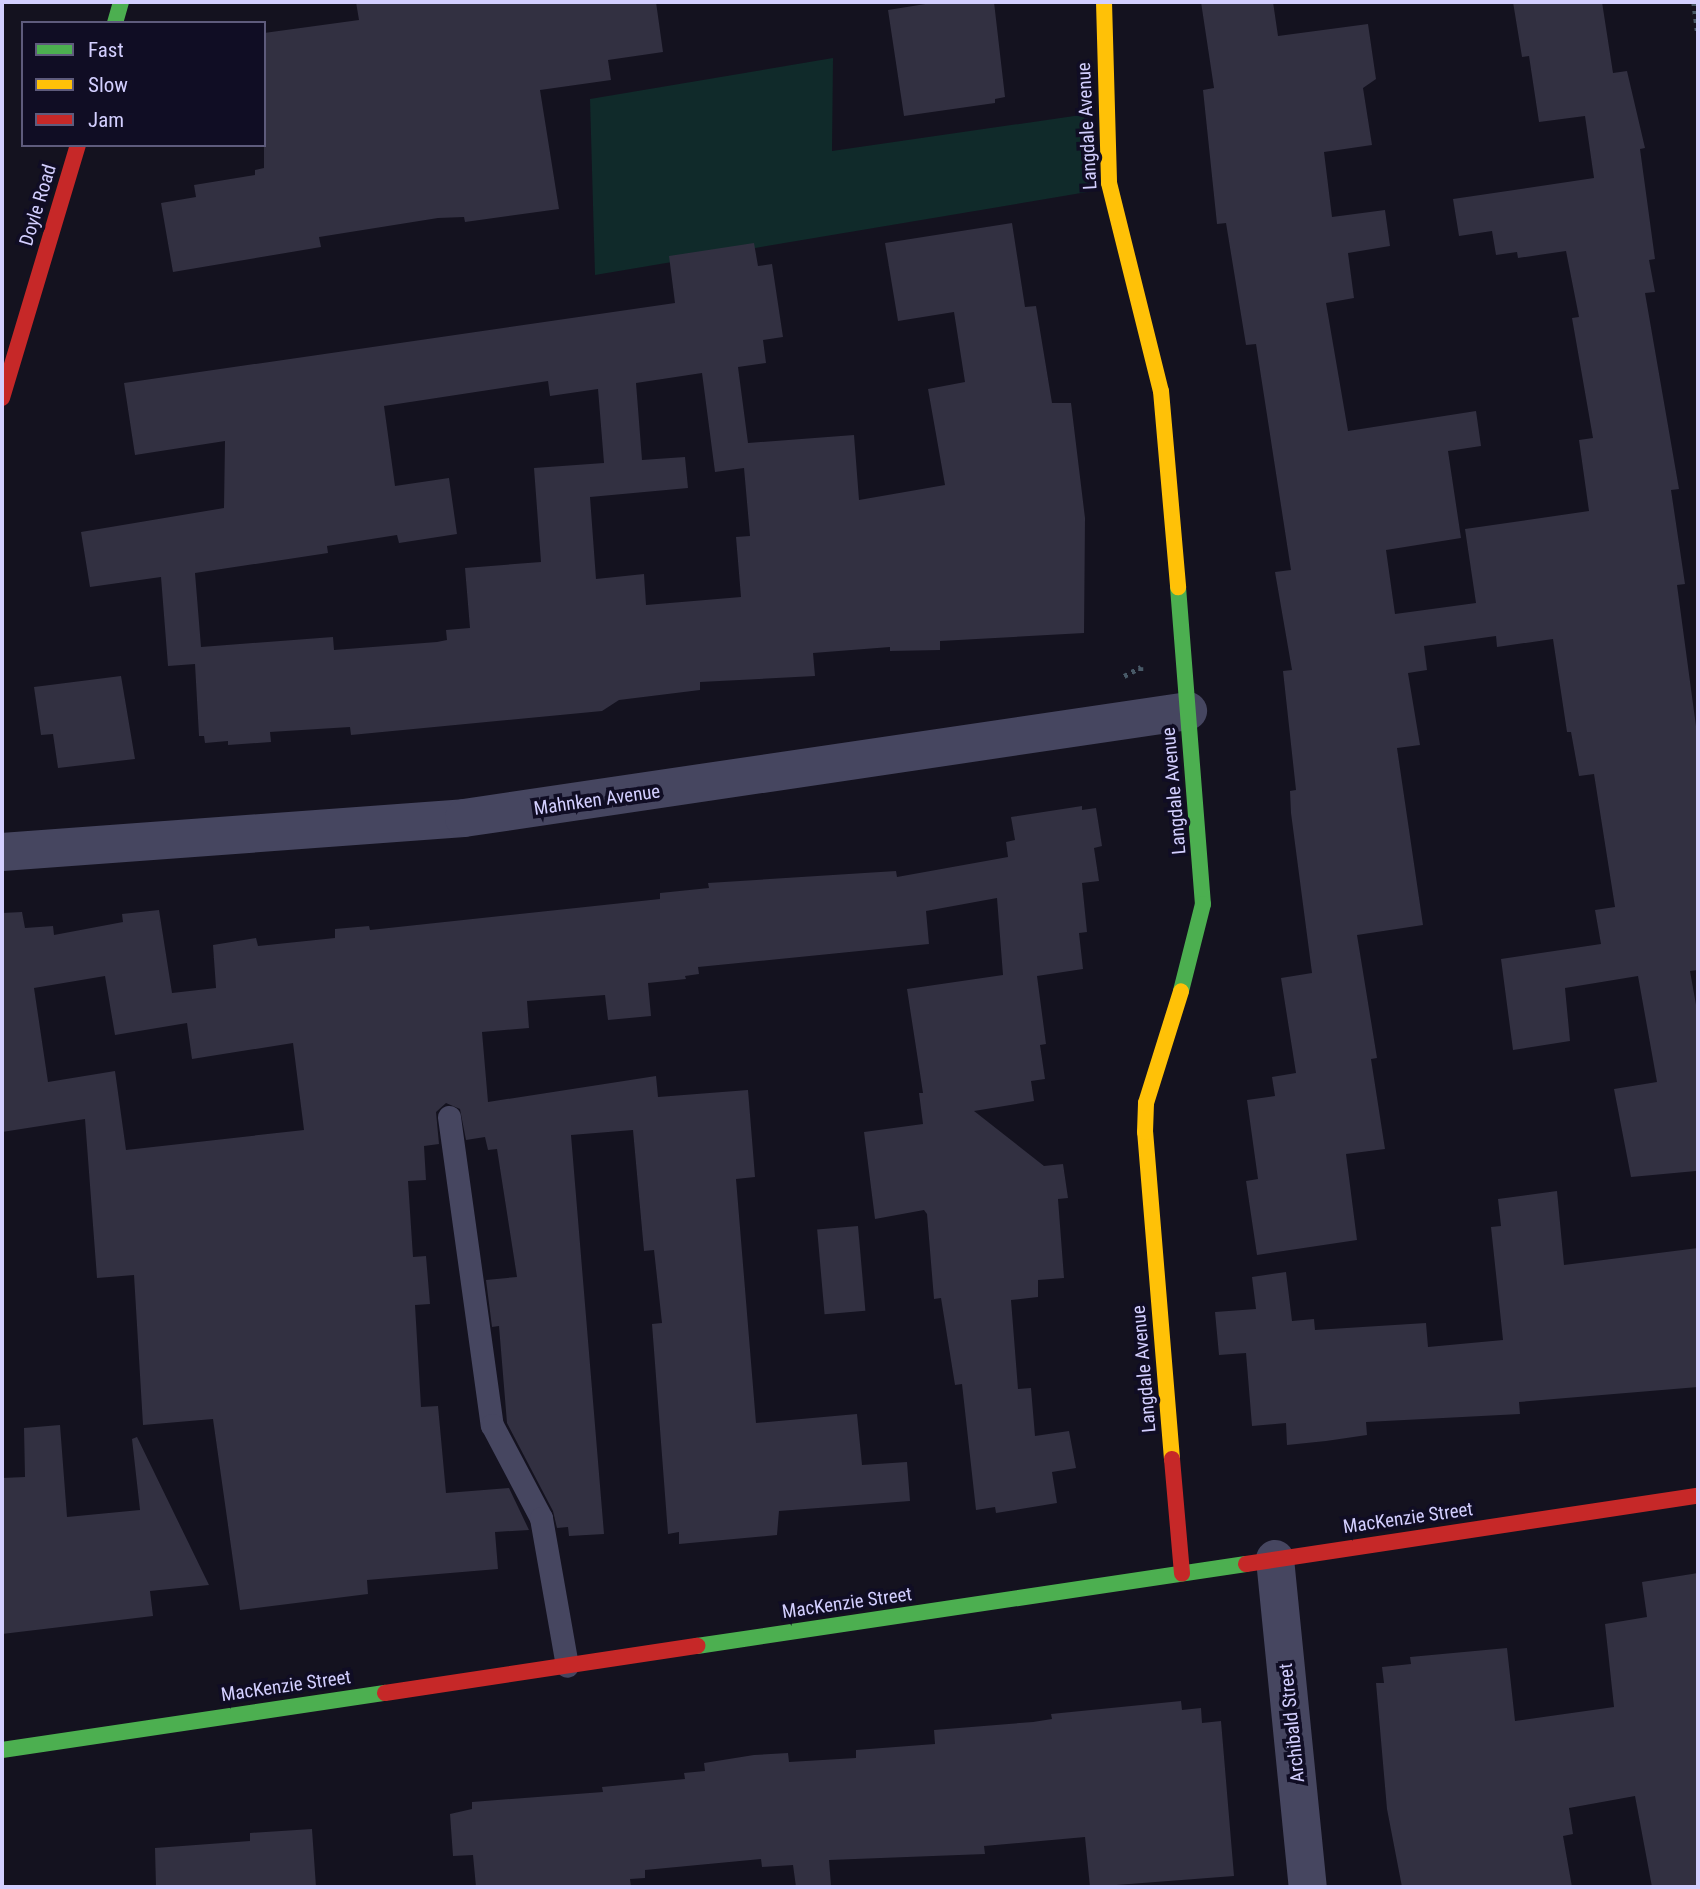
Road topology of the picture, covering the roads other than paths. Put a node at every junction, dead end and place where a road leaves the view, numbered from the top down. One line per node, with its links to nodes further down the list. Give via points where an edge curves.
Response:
1 (121, 2): 3 (street)
2 (1104, 2): 6 (street, Langdale Avenue, via 1109,183 1161,391)
3 (116, 21)
4 (77, 147): 5 (street, Doyle Road)
5 (2, 398)
6 (1188, 711): 7 (street, Mahnken Avenue, via 464,818); 11 (street, Langdale Avenue, via 1203,904 1197,941 1146,1103)
7 (2, 852)
8 (449, 1117): 12 (lane, via 492,1425 541,1518)
9 (1698, 1496): 10 (street, MacKenzie Street)
10 (1275, 1559): 11 (street, MacKenzie Street); 14 (street, Archibald Street)
11 (1182, 1574): 12 (street, MacKenzie Street)
12 (566, 1666): 13 (street, MacKenzie Street)
13 (2, 1750)
14 (1308, 1887)

